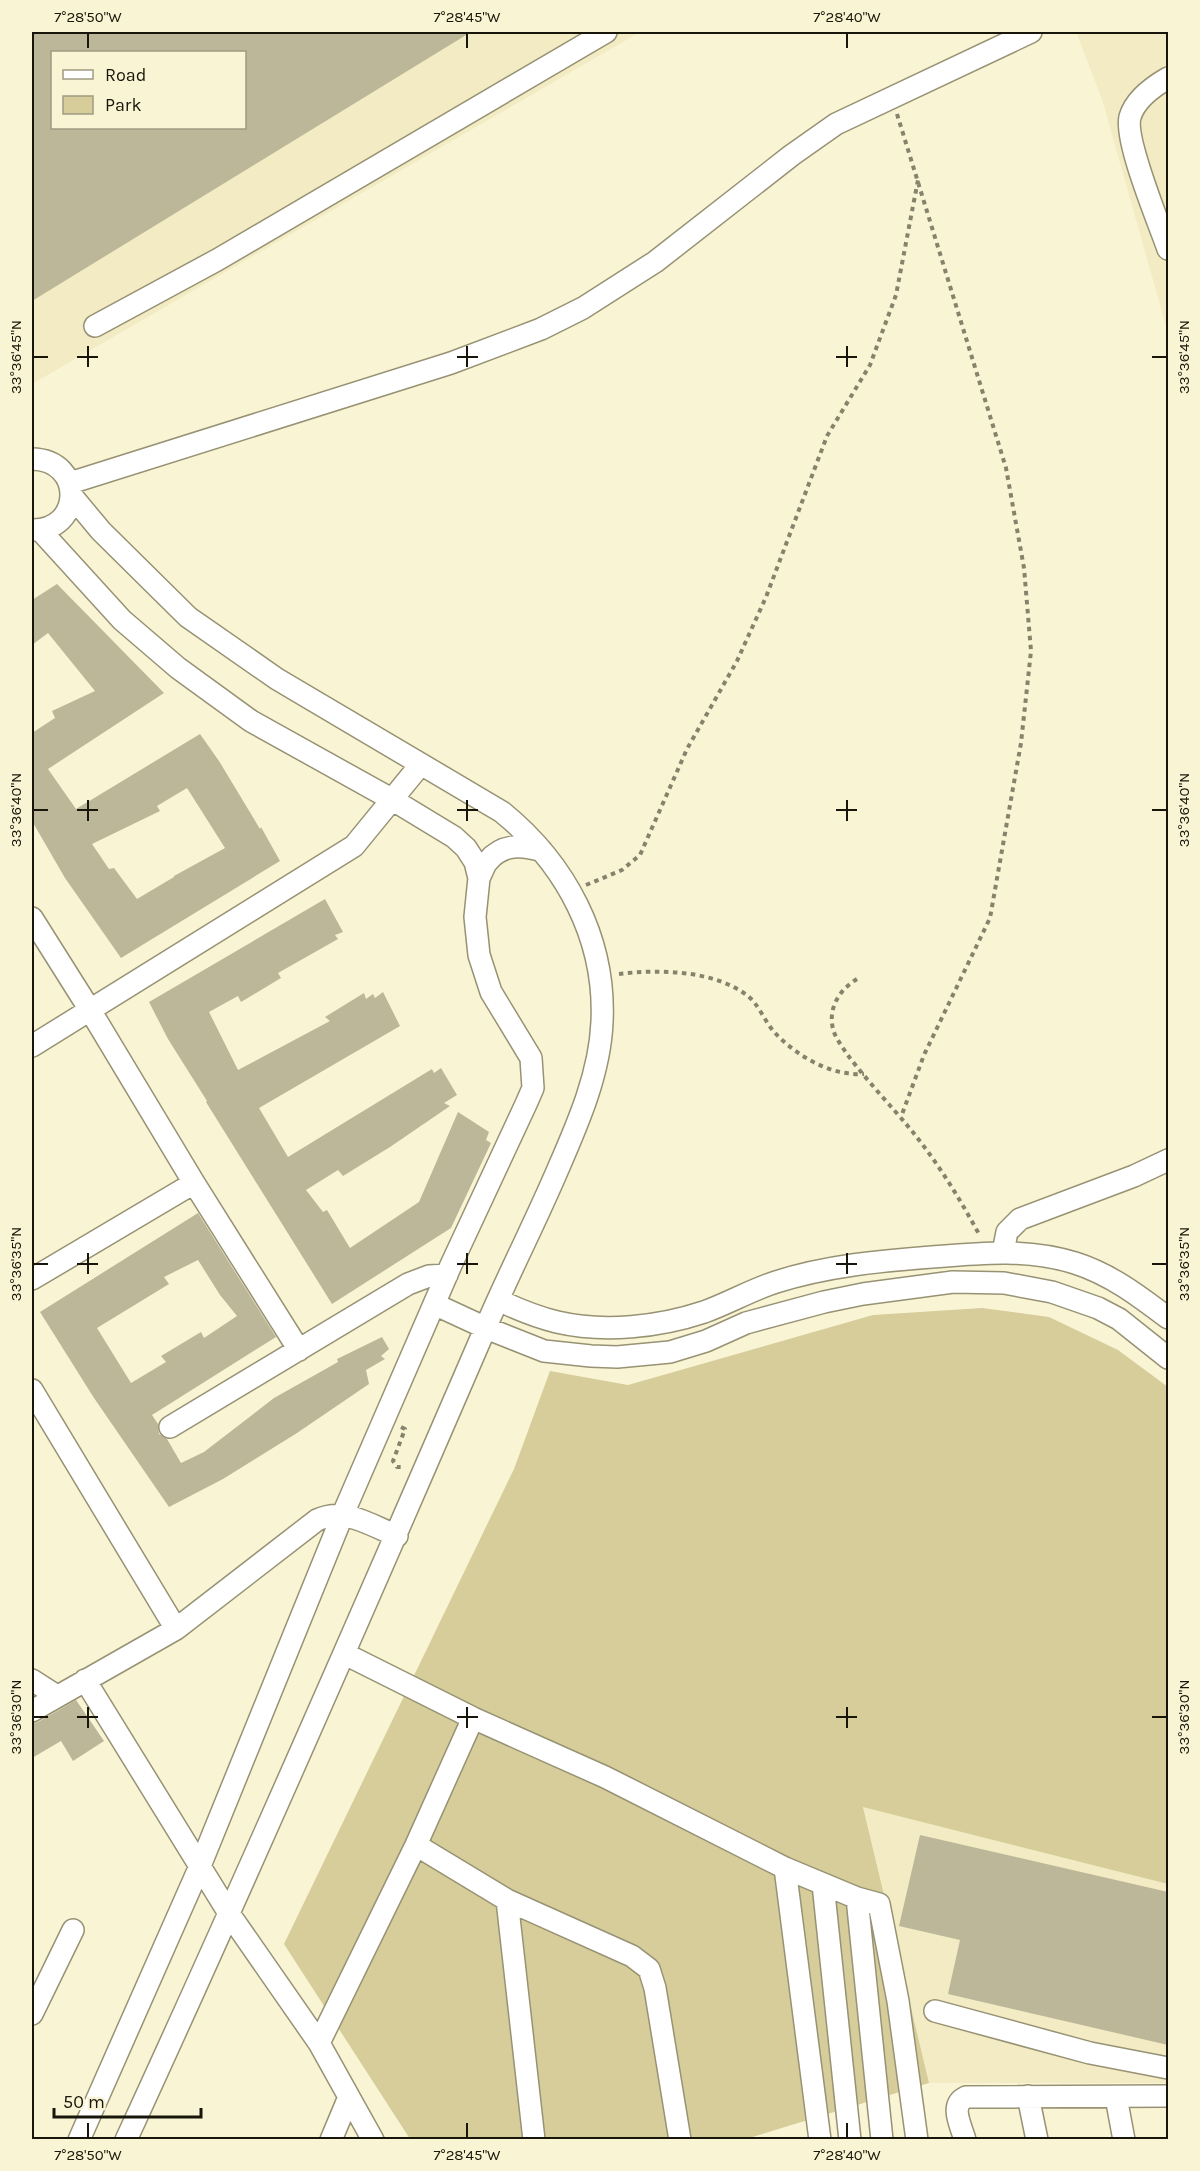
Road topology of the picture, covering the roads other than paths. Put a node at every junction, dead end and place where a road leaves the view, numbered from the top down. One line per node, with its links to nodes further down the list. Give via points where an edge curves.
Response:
1 (606, 32): 5 (street, via 227,254)
2 (1031, 32): 7 (street, via 836,124 656,262 541,330)
3 (1168, 78): 4 (street, via 1141,98 1130,117 1131,144)
4 (1168, 249)
5 (95, 326)
6 (32, 459): 7 (street, via 54,463 64,472)
7 (70, 489): 8 (street, via 69,508 62,518 52,526); 9 (street, via 101,531 188,616 277,679)
8 (36, 530): 10 (street, via 122,620 178,668 251,721)
9 (421, 764): 10 (street); 11 (street, via 502,812)
10 (393, 800): 12 (street, via 454,837 475,862); 14 (street, via 354,846)
11 (542, 851): 12 (street, via 523,845 504,849 488,861); 21 (street, via 570,891 593,942 600,976 602,1025 582,1114)
12 (479, 878): 19 (street, via 475,917 479,955 491,992 531,1058 533,1088)
13 (32, 918): 14 (street)
14 (90, 1010): 15 (street); 17 (street)
15 (32, 1046)
16 (1168, 1160): 18 (street, via 1020,1219)
17 (194, 1183): 20 (street); 25 (street)
18 (996, 1252): 21 (street, via 835,1267 776,1282 683,1318 630,1326 559,1323); 23 (street, via 1055,1257 1099,1272)
19 (447, 1275): 22 (street); 25 (street, via 429,1276 408,1284)
20 (32, 1279)
21 (498, 1300): 24 (street)
22 (434, 1304): 24 (street); 29 (street)
23 (1168, 1318)
24 (486, 1328): 26 (street, via 544,1351 591,1356 644,1355 670,1352 746,1323 824,1302 928,1284 979,1281 1052,1292 1098,1308 1119,1319); 30 (street)
25 (299, 1350): 28 (street)
26 (1168, 1358)
27 (32, 1390): 31 (street)
28 (170, 1427)
29 (343, 1514): 30 (street); 31 (street, via 328,1515 304,1529); 39 (street)
30 (397, 1536): 32 (street)
31 (176, 1629): 34 (street)
32 (345, 1654): 37 (street); 44 (street)
33 (32, 1680): 35 (street)
34 (85, 1680): 35 (street); 39 (street)
35 (57, 1696): 36 (street)
36 (32, 1711)
37 (473, 1718): 38 (street); 40 (street, via 605,1777)
38 (416, 1845): 43 (street); 48 (street)
39 (200, 1866): 44 (street); 54 (street)
40 (785, 1868): 41 (street); 60 (street)
41 (823, 1884): 42 (street); 61 (street)
42 (857, 1898): 62 (street); 63 (street, via 879,1904 898,2001)
43 (507, 1900): 58 (street); 59 (street, via 632,1956 650,1969)
44 (230, 1916): 48 (street); 55 (street)
45 (73, 1930): 47 (street)
46 (935, 2012): 49 (street, via 1090,2053)
47 (32, 2014)
48 (319, 2043): 52 (street)
49 (1168, 2068)
50 (1028, 2096): 53 (street); 64 (street, via 962,2098 957,2109); 65 (street)
51 (1168, 2096): 53 (street)
52 (349, 2097): 56 (street); 57 (street)
53 (1116, 2097): 66 (street)
54 (79, 2139)
55 (126, 2139)
56 (331, 2139)
57 (373, 2139)
58 (534, 2139)
59 (680, 2139)
60 (820, 2139)
61 (850, 2139)
62 (882, 2139)
63 (917, 2139)
64 (965, 2139)
65 (1037, 2139)
66 (1124, 2139)

